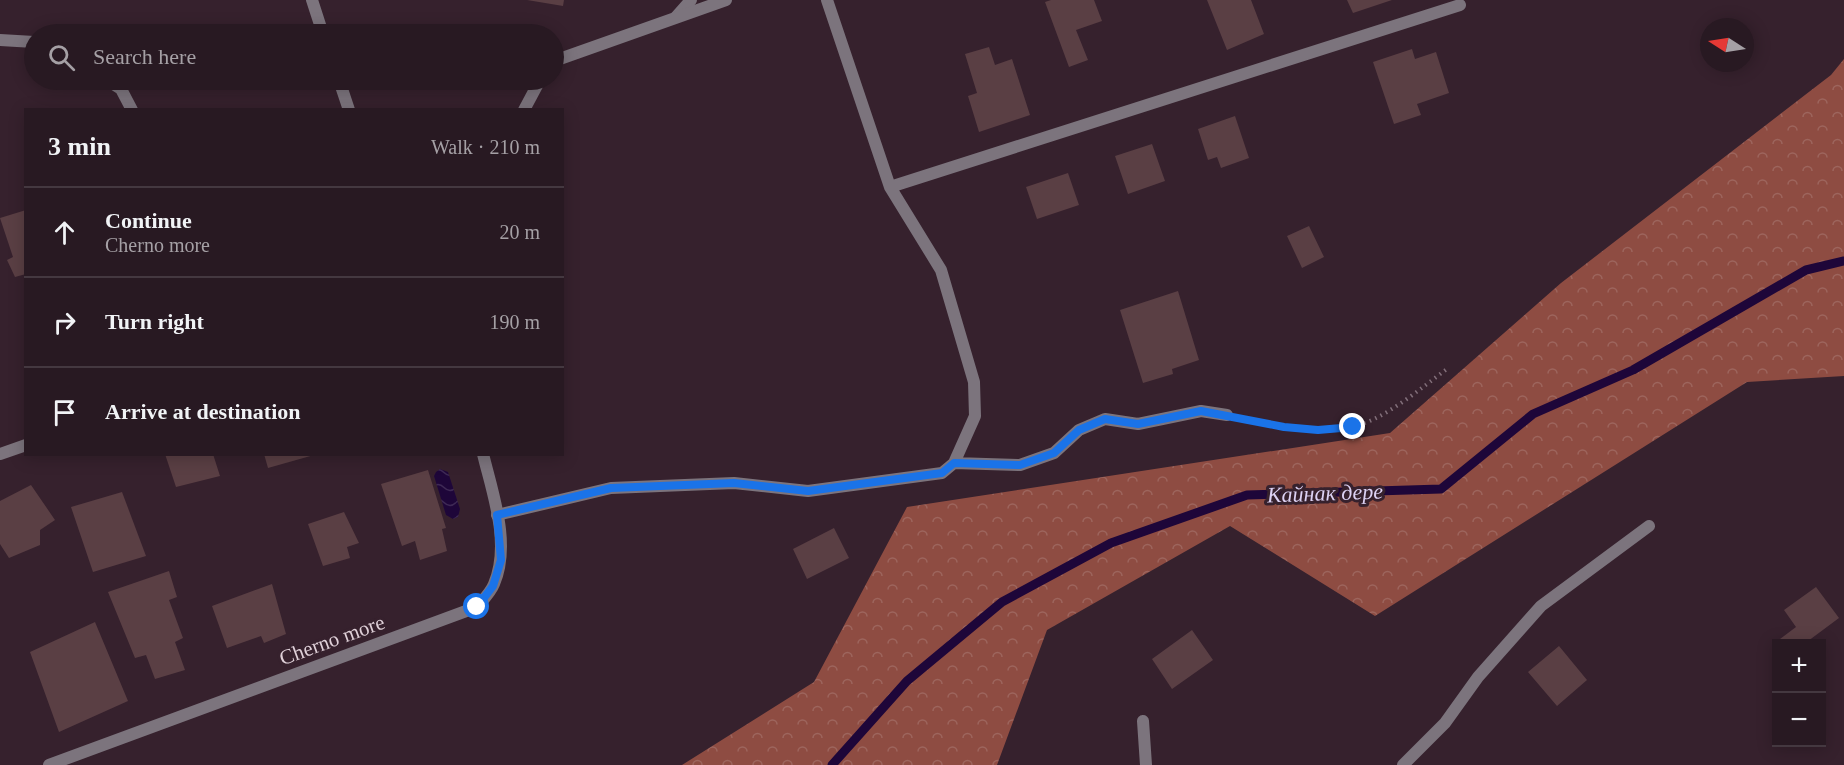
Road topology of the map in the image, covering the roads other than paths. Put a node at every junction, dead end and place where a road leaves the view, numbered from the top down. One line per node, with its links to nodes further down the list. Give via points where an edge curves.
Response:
1 (312, 0): 7 (street)
2 (691, 0): 6 (street)
3 (726, 0): 6 (street)
4 (827, 0): 17 (street)
5 (1460, 5): 17 (street)
6 (676, 17): 10 (street)
7 (320, 24)
8 (0, 40): 9 (street)
9 (24, 41)
10 (564, 57)
11 (122, 90): 14 (street)
12 (342, 90): 15 (street)
13 (535, 90): 16 (street)
14 (131, 108)
15 (348, 108)
16 (525, 108)
17 (890, 187): 22 (street, via 941,270 974,382 975,416)
18 (1227, 415): 22 (street, via 1201,411 1138,424 1105,419 1079,430 1054,453 1020,465)
19 (24, 446): 20 (street)
20 (0, 454)
21 (483, 456): 23 (street, Cherno more)
22 (954, 463): 23 (street, via 942,473 808,491 734,483 611,488)
23 (497, 515): 26 (street, Cherno more, via 501,560 493,586 477,607)
24 (1650, 526): 28 (street, via 1541,606 1478,677 1445,723)
25 (1143, 721): 27 (street)
26 (49, 765)
27 (1146, 765)
28 (1403, 765)

